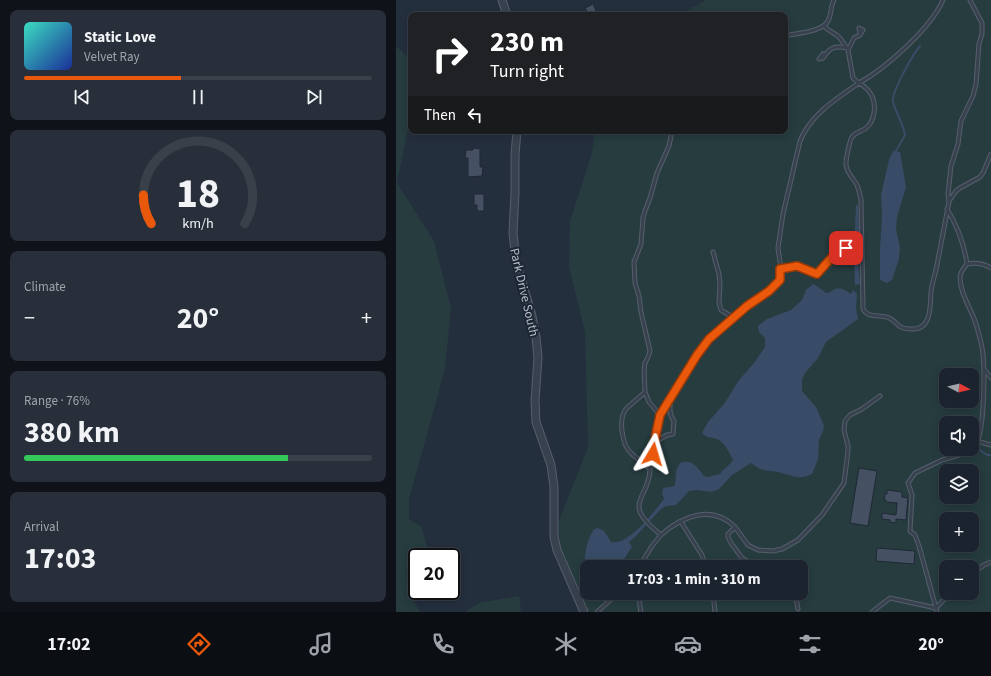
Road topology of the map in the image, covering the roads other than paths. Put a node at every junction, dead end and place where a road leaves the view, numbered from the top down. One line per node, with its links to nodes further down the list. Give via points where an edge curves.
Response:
1 (502, 0): 5 (street)
2 (834, 0): 6 (lane, via 829,19)
3 (943, 0): 11 (lane, via 934,16 882,69)
4 (970, 0): 15 (lane, via 982,23 982,34 976,84 961,121 958,144 950,166)
5 (505, 12)
6 (824, 26): 8 (lane); 9 (lane, via 837,35)
7 (860, 34): 9 (lane)
8 (788, 35)
9 (847, 49): 10 (lane, via 839,46 832,48 819,59); 11 (lane, via 853,78)
10 (823, 54)
11 (859, 83): 16 (lane, via 869,90 874,98 875,108 866,129 851,138 846,163 848,172 860,192 863,309 866,314 888,317 904,328 919,329 924,324 931,305 933,281); 21 (lane, via 812,119 804,130 783,214 778,248)
12 (517, 134): 50 (street, Park Drive South, via 513,233 516,261 536,337 536,422 551,465 554,487 554,537 557,550)
13 (671, 134): 25 (lane, via 645,211 641,244 634,262 635,283 650,351 644,370)
14 (991, 154): 15 (lane, via 980,177 956,190)
15 (949, 202): 16 (lane)
16 (948, 209): 19 (lane, via 963,241)
17 (846, 248): 21 (lane, via 840,248 817,274 797,266)
18 (713, 252): 22 (lane, via 719,274 721,310)
19 (967, 264): 20 (lane, via 976,262); 23 (lane, via 961,271 960,281 975,322 983,353)
20 (991, 268)
21 (780, 269): 22 (lane, via 780,280)
22 (734, 318): 26 (lane, via 709,339)
23 (984, 370): 24 (lane); 29 (lane)
24 (991, 378)
25 (645, 392): 28 (lane, via 649,402); 34 (lane, via 625,410 621,424 626,447)
26 (672, 395): 28 (lane); 30 (lane, via 670,410 674,421 673,434)
27 (880, 396): 36 (lane, via 845,421 848,451 844,483 822,515 798,540 773,551 758,550 748,545)
28 (660, 415): 30 (lane)
29 (979, 430)
30 (655, 442): 34 (lane)
31 (979, 443): 32 (lane)
32 (991, 446)
33 (956, 456): 48 (lane, via 915,473 908,483 912,496 910,531 915,535 919,546)
34 (650, 469): 37 (lane, via 647,486 638,504 645,520)
35 (681, 522): 36 (lane, via 699,515 711,514 724,518); 37 (lane); 39 (lane)
36 (735, 527): 40 (lane, via 728,537)
37 (661, 535): 38 (lane)
38 (643, 560)
39 (704, 560)
40 (746, 560)
41 (991, 562): 42 (lane)
42 (979, 569)
43 (610, 600): 51 (lane)
44 (639, 600): 52 (lane)
45 (714, 600): 53 (lane)
46 (796, 600): 49 (lane)
47 (943, 600): 48 (lane)
48 (936, 608): 54 (lane, via 890,598); 55 (lane)
49 (798, 610)
50 (584, 612)
51 (597, 612)
52 (641, 612)
53 (715, 612)
54 (872, 612)
55 (937, 612)

